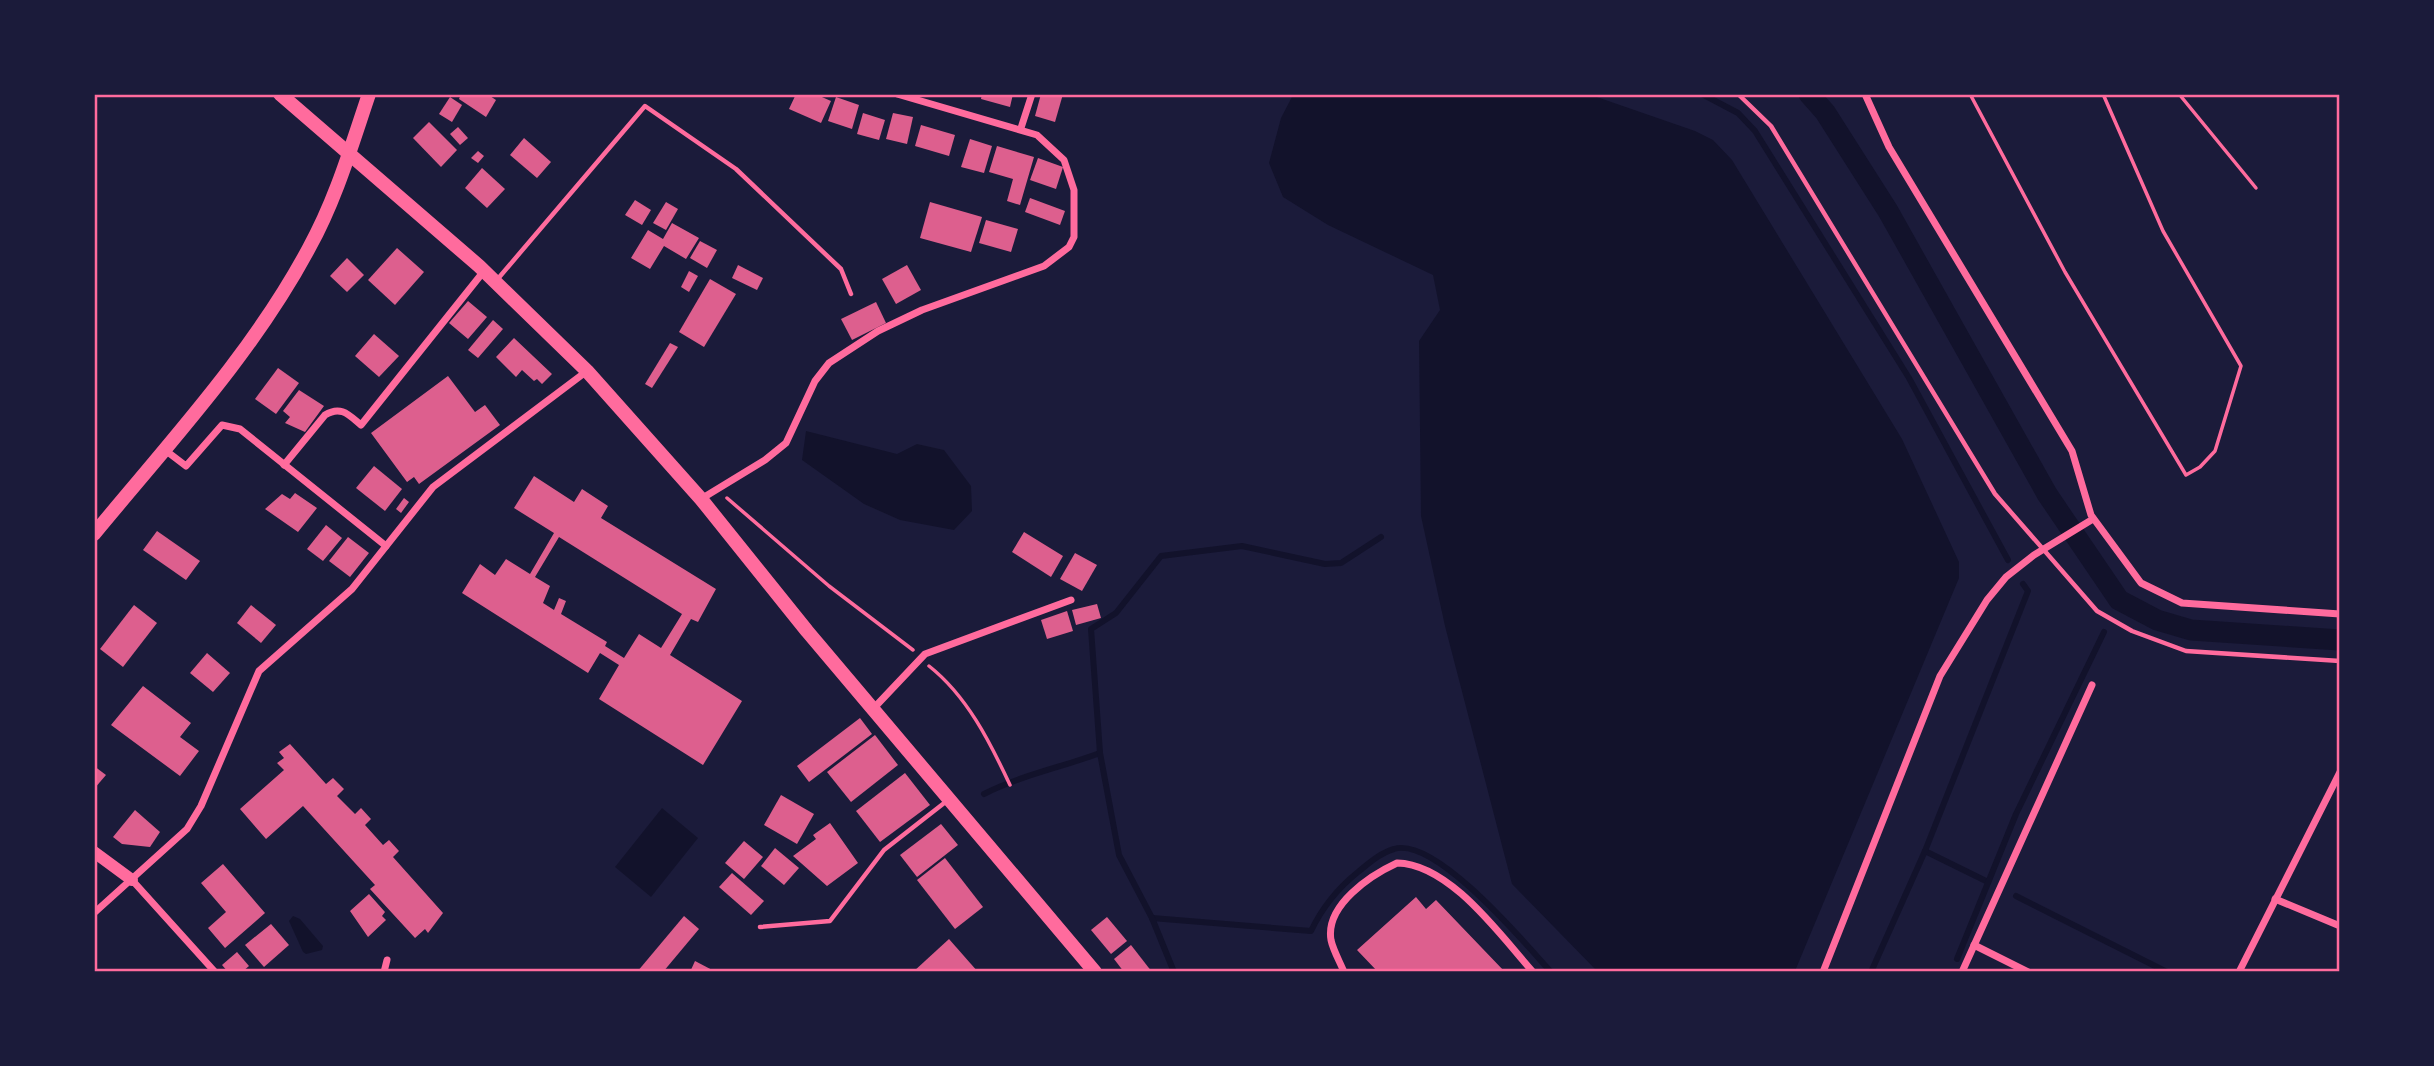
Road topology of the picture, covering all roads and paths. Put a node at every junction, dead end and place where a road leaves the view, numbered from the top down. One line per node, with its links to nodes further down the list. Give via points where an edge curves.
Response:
1 (280, 94): 11 (main road)
2 (369, 94): 11 (main road)
3 (897, 94): 10 (street)
4 (1031, 94): 10 (street)
5 (1738, 94): 23 (lane, via 1771,126 1994,494)
6 (1865, 94): 20 (street, via 1889,147 2072,451)
7 (1970, 94): 8 (path, via 2066,272 2186,475 2215,451 2241,366 2163,230)
8 (2102, 94)
9 (2179, 94): 12 (path)
10 (1021, 128): 18 (street, via 1037,135 1064,160 1074,190 1076,225 1069,247 1044,266 963,293 877,331 829,363 786,443)
11 (349, 153): 13 (main road); 16 (main road, via 337,193 309,250 239,355)
12 (2256, 188)
13 (490, 276): 14 (lane, via 645,106 736,169 841,269); 15 (main road); 17 (street, via 361,425 344,411 332,410)
14 (851, 294)
15 (587, 371): 19 (main road); 22 (street, via 433,487)
16 (165, 449): 17 (street, via 186,466 222,425 240,429); 21 (main road)
17 (284, 465): 22 (street)
18 (716, 489): 19 (street); 26 (path)
19 (701, 499): 29 (main road)
20 (2093, 519): 23 (street); 25 (street, via 2141,583 2182,603)
21 (94, 534)
22 (386, 546): 34 (street, via 352,589 259,671 187,830)
23 (2045, 548): 27 (lane, via 2097,611 2165,645 2186,651); 46 (street, via 2006,577 1987,600 1940,676)
24 (1071, 600): 26 (street)
25 (2340, 614)
26 (923, 659): 29 (street); 31 (path, via 986,736)
27 (2340, 661)
28 (2092, 685): 39 (street)
29 (872, 709): 32 (main road)
30 (2340, 772): 35 (street)
31 (1010, 785)
32 (949, 799): 38 (lane, via 884,850 830,921); 43 (main road)
33 (94, 852): 34 (street)
34 (132, 880): 36 (street); 41 (street)
35 (2275, 899): 37 (street); 49 (street)
36 (94, 914)
37 (2340, 926)
38 (760, 927)
39 (1975, 945): 47 (street); 48 (street)
40 (387, 960): 42 (street)
41 (215, 971)
42 (384, 971)
43 (1094, 971)
44 (1344, 971): 45 (street, via 1331,940 1336,914 1361,884 1397,863 1426,869 1445,881)
45 (1533, 971)
46 (1823, 971)
47 (1962, 971)
48 (2028, 971)
49 (2239, 971)

